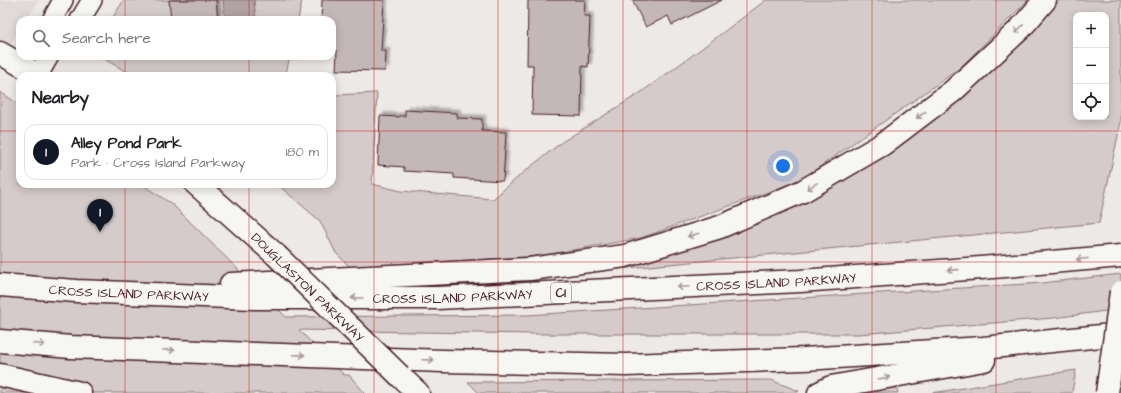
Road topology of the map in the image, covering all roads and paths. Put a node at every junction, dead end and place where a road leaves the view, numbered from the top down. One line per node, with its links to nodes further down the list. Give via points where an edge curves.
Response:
1 (63, 0): 4 (street)
2 (1045, 0): 13 (main road, one-way to 13, via 1020,29 953,91 883,144 804,191 720,227 625,256 530,269)
3 (92, 1): 5 (street)
4 (54, 16)
5 (83, 16)
6 (0, 53): 8 (main road)
7 (47, 60): 9 (street)
8 (34, 72)
9 (41, 72)
10 (201, 188): 19 (main road, DOUGLASTON PARKWAY, bridge, via 276,255)
11 (1121, 256): 13 (main road, CROSS ISLAND PARKWAY / CI, one-way to 13, via 800,281 437,298 254,298)
12 (0, 285): 13 (main road, CROSS ISLAND PARKWAY / CI)
13 (76, 291)
14 (1121, 292): 21 (main road, bridge)
15 (1121, 335): 16 (main road, one-way to 15, via 71,347 626,365 804,359 982,348); 20 (main road, one-way to 15, via 831,387)
16 (0, 341)
17 (0, 375): 18 (main road)
18 (80, 393)
19 (418, 393)
20 (819, 393)
21 (1107, 393)

